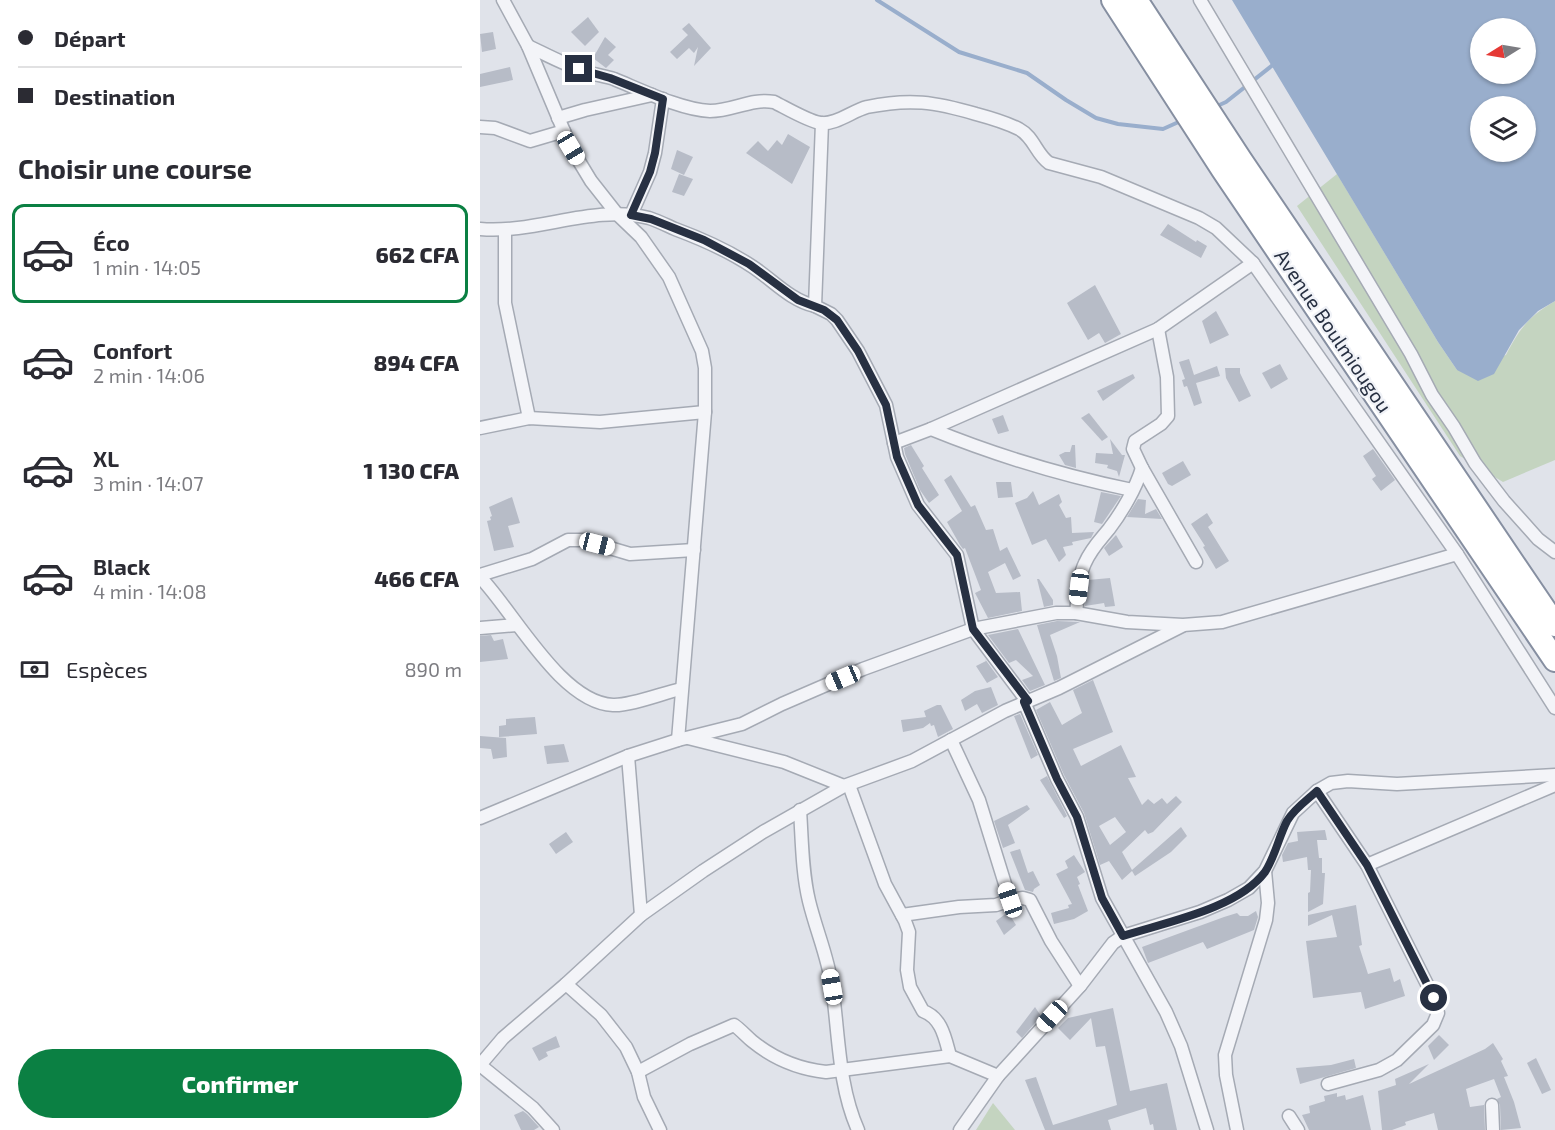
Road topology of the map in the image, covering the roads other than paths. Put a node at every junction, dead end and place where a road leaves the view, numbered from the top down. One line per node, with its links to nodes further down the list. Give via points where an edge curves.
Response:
1 (503, 0): 5 (street)
2 (1113, 0): 6 (highway, Avenue Boulmiougou)
3 (1136, 0): 6 (highway, Avenue Boulmiougou)
4 (1200, 0): 28 (street, via 1475,463 1504,501)
5 (528, 46): 7 (street); 8 (street)
6 (1176, 81): 12 (highway, Avenue Boulmiougou)
7 (657, 97): 8 (street); 9 (street, via 710,111 765,100); 14 (street, via 655,153)
8 (558, 118): 11 (street)
9 (822, 123): 17 (street, via 870,107 926,102 1005,122 1030,136 1049,163 1101,177 1199,218 1216,228); 18 (street)
10 (480, 127): 11 (street, via 495,128 530,141)
11 (564, 131): 13 (street, via 591,181)
12 (1232, 165): 35 (highway, Avenue Boulmiougou); 38 (highway, Avenue Boulmiougou)
13 (616, 214): 14 (street); 16 (street); 20 (street, via 641,237 669,277 702,351)
14 (631, 215): 18 (street, via 704,240 749,264 798,300)
15 (480, 229): 16 (street)
16 (505, 230): 21 (street, via 505,303)
17 (1253, 263): 19 (street); 29 (street)
18 (815, 306): 24 (street, via 837,320 858,351 886,405)
19 (1158, 329): 23 (street); 25 (street, via 1167,377 1168,416 1135,441 1134,454)
20 (705, 412): 21 (street, via 600,422); 27 (street)
21 (529, 418): 22 (street)
22 (480, 429)
23 (931, 429): 24 (street); 26 (street, via 980,448)
24 (894, 443): 37 (street, via 918,505 957,555)
25 (1142, 468): 26 (street); 30 (street)
26 (1132, 490): 32 (street, via 1085,563)
27 (694, 550): 31 (street, via 630,554 583,540 568,540 532,559); 39 (street)
28 (1555, 552)
29 (1457, 554): 34 (street, via 1222,622); 41 (street)
30 (1196, 561)
31 (480, 576): 33 (street)
32 (1076, 613): 34 (street, via 1127,622); 37 (street, via 1035,616)
33 (517, 625): 36 (street); 39 (street, via 572,688 604,703 617,705)
34 (1183, 625): 40 (street)
35 (1555, 625)
36 (480, 628)
37 (973, 629): 40 (street); 42 (street, via 863,669 742,724)
38 (1555, 660)
39 (681, 689): 42 (street)
40 (1026, 702): 43 (street); 56 (street, via 1077,817 1102,898)
41 (1555, 708)
42 (682, 739): 44 (street); 47 (street, via 784,762)
43 (951, 740): 47 (street); 53 (street, via 979,800)
44 (628, 756): 50 (street); 54 (street)
45 (1555, 775): 48 (street, via 1397,784 1348,781 1331,783)
46 (1555, 784): 51 (street)
47 (847, 785): 49 (street); 55 (street, via 885,884)
48 (1317, 791): 51 (street); 52 (street, via 1287,821)
49 (800, 810): 54 (street); 61 (street, via 805,881 829,968)
50 (480, 818)
51 (1367, 865): 64 (street, via 1438,1013 1433,1025 1397,1060 1379,1070)
52 (1265, 871): 56 (street, via 1249,888 1228,900); 72 (street, via 1266,920 1225,1054)
53 (1010, 900): 55 (street); 58 (street, via 1030,900)
54 (641, 915): 57 (street)
55 (903, 915): 59 (street, via 909,932 910,987 923,1011 939,1022)
56 (1123, 936): 58 (street, via 1113,943); 71 (street, via 1166,1012)
57 (566, 984): 60 (street, via 503,1038); 62 (street, via 616,1032)
58 (1080, 986): 63 (street)
59 (950, 1056): 61 (street); 63 (street)
60 (480, 1065): 67 (street, via 533,1108)
61 (842, 1070): 62 (street, via 826,1072 796,1067 770,1054 734,1025); 69 (street)
62 (638, 1072): 68 (street, via 644,1097)
63 (998, 1076): 70 (street)
64 (1328, 1084)
65 (1492, 1105): 74 (street)
66 (1289, 1116): 73 (street)
67 (553, 1130)
68 (660, 1130)
69 (858, 1130)
70 (960, 1130)
71 (1207, 1130)
72 (1237, 1130)
73 (1298, 1130)
74 (1493, 1130)

